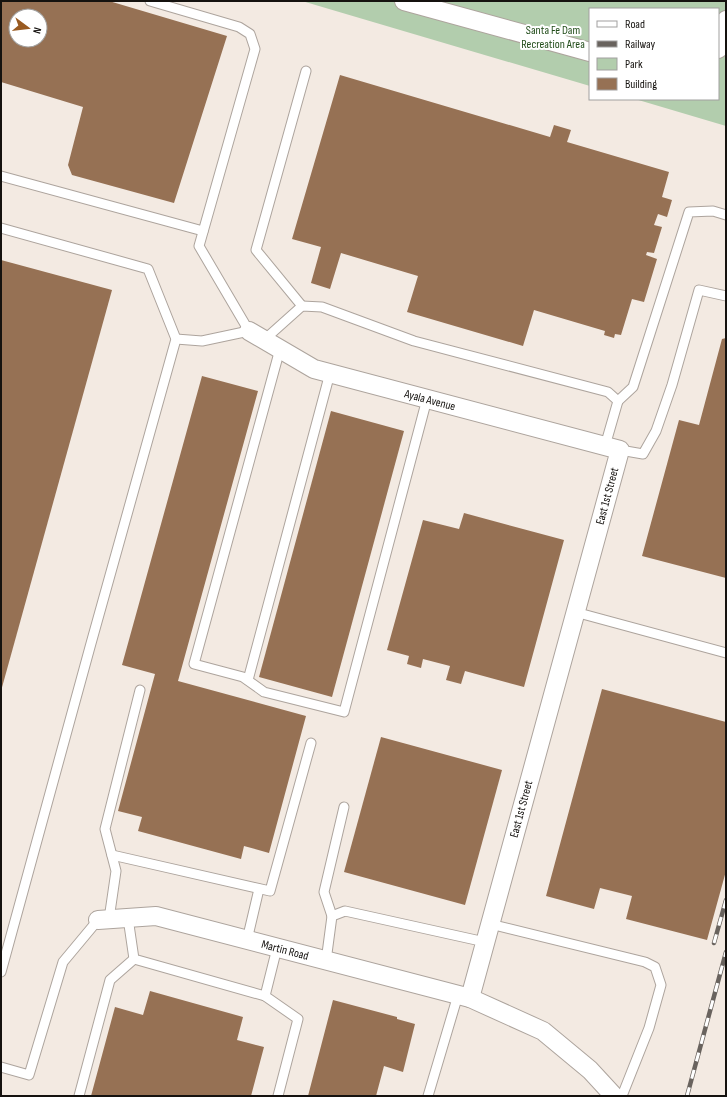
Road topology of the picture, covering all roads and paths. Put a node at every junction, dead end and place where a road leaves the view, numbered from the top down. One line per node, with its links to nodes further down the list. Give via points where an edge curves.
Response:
1 (150, 1): 10 (lane, via 239,27 250,34 255,49)
2 (404, 1): 5 (street)
3 (726, 20): 4 (street)
4 (719, 45)
5 (589, 52)
6 (306, 71): 12 (lane, via 256,250)
7 (1, 176): 10 (lane)
8 (726, 215): 18 (lane, via 713,211 689,212 633,387)
9 (1, 228): 14 (lane, via 148,269)
10 (204, 231): 13 (lane, via 199,246)
11 (726, 296): 19 (lane, via 699,290 672,385 656,431 643,454)
12 (302, 306): 13 (lane); 18 (lane, via 322,307 414,341 608,392)
13 (256, 336): 14 (lane); 15 (street, Ayala Avenue)
14 (176, 339): 37 (lane)
15 (280, 349): 16 (street, Ayala Avenue, via 314,369); 22 (lane, via 194,664)
16 (330, 373): 17 (street, Ayala Avenue); 22 (lane)
17 (426, 398): 19 (street, Ayala Avenue); 22 (lane, via 344,712 264,692)
18 (618, 401): 19 (lane)
19 (612, 448): 20 (street, East 1st Street)
20 (575, 612): 21 (lane); 31 (street, East 1st Street)
21 (726, 653)
22 (248, 680)
23 (140, 690): 26 (lane, via 104,829)
24 (311, 743): 27 (lane, via 270,891)
25 (344, 806): 28 (lane, via 324,892)
26 (112, 856): 27 (lane); 30 (lane, via 116,871)
27 (259, 889): 32 (lane)
28 (332, 916): 33 (lane, via 345,911); 36 (lane)
29 (128, 918): 30 (street, Martin Road); 32 (street, Martin Road, via 156,916); 35 (lane)
30 (103, 920): 40 (lane, via 63,962 29,1076)
31 (490, 924): 33 (street, East 1st Street); 45 (lane, via 655,966 662,985 649,1028)
32 (247, 940): 34 (street, Martin Road)
33 (485, 942): 39 (street, East 1st Street)
34 (277, 948): 36 (street, Martin Road); 38 (lane)
35 (134, 959): 38 (lane); 41 (lane, via 110,980)
36 (326, 961): 39 (street, Martin Road)
37 (1, 972)
38 (265, 996): 42 (lane, via 298,1019)
39 (464, 996): 43 (lane); 44 (street, via 543,1031 590,1070)
40 (1, 1067)
41 (79, 1096)
42 (278, 1096)
43 (428, 1096)
44 (614, 1096)
45 (622, 1096)

